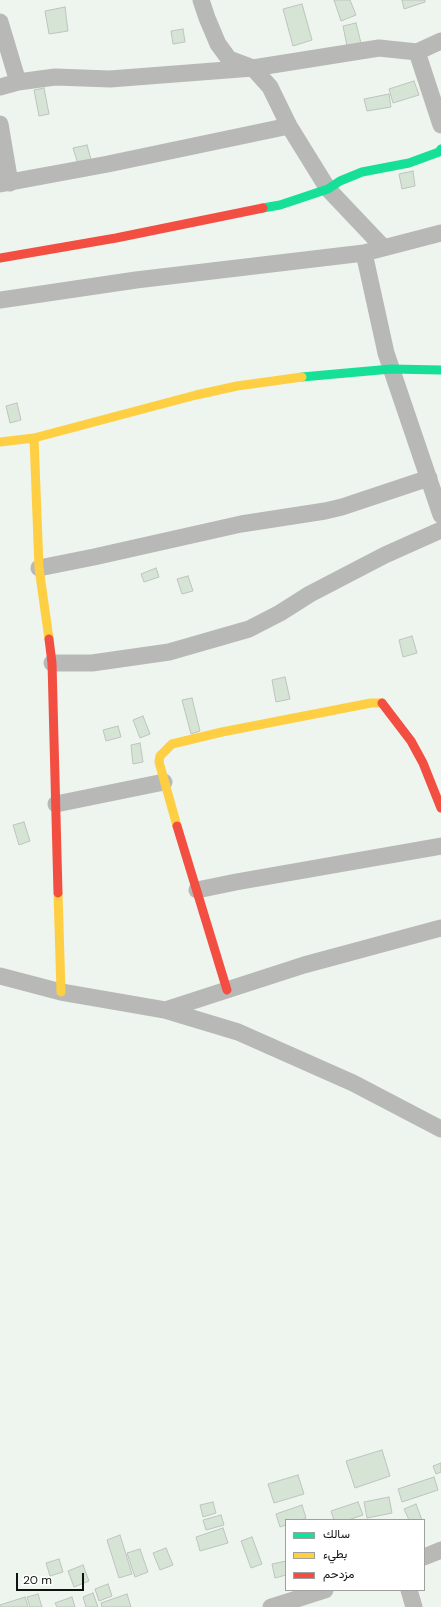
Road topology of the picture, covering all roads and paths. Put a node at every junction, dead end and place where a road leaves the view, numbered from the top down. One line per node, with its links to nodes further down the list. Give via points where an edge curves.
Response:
1 (201, 0): 5 (street, via 218,44 229,59)
2 (0, 22): 6 (street)
3 (441, 41): 4 (street)
4 (417, 52): 5 (street, via 379,48); 9 (street)
5 (252, 68): 6 (street, via 110,79 55,77); 10 (street, via 270,87)
6 (18, 82): 7 (street)
7 (0, 87)
8 (0, 124): 12 (street)
9 (441, 125)
10 (289, 126): 12 (street); 13 (street)
11 (441, 149): 13 (street, via 409,163 362,172)
12 (5, 183)
13 (328, 189): 15 (street); 17 (street, via 280,205)
14 (441, 233): 15 (street)
15 (383, 247): 16 (street)
16 (364, 253): 18 (street, via 121,282); 19 (street, via 378,324)
17 (0, 258)
18 (0, 300)
19 (391, 369): 20 (street); 21 (street, via 295,378 230,388); 23 (street)
20 (441, 370)
21 (34, 438): 22 (street); 26 (street)
22 (0, 442)
23 (429, 478): 24 (street); 26 (street, via 325,511 241,524)
24 (441, 514)
25 (441, 530): 27 (street, via 385,555 249,629 169,652 92,663)
26 (39, 568): 27 (street)
27 (52, 663): 29 (street)
28 (164, 782): 29 (street); 30 (street, via 160,756 172,744 308,715 382,703 411,741); 32 (street)
29 (56, 804): 36 (street)
30 (441, 808)
31 (441, 846): 32 (street)
32 (197, 890): 35 (street)
33 (441, 928): 35 (street, via 304,965)
34 (0, 976): 36 (street)
35 (227, 990): 37 (street)
36 (61, 992): 37 (street)
37 (165, 1010): 38 (street, via 245,1036 353,1083)
38 (441, 1129)
39 (441, 1550): 40 (street)
40 (425, 1557)
41 (321, 1591): 43 (street)
42 (408, 1591): 44 (street)
43 (271, 1607)
44 (414, 1607)

